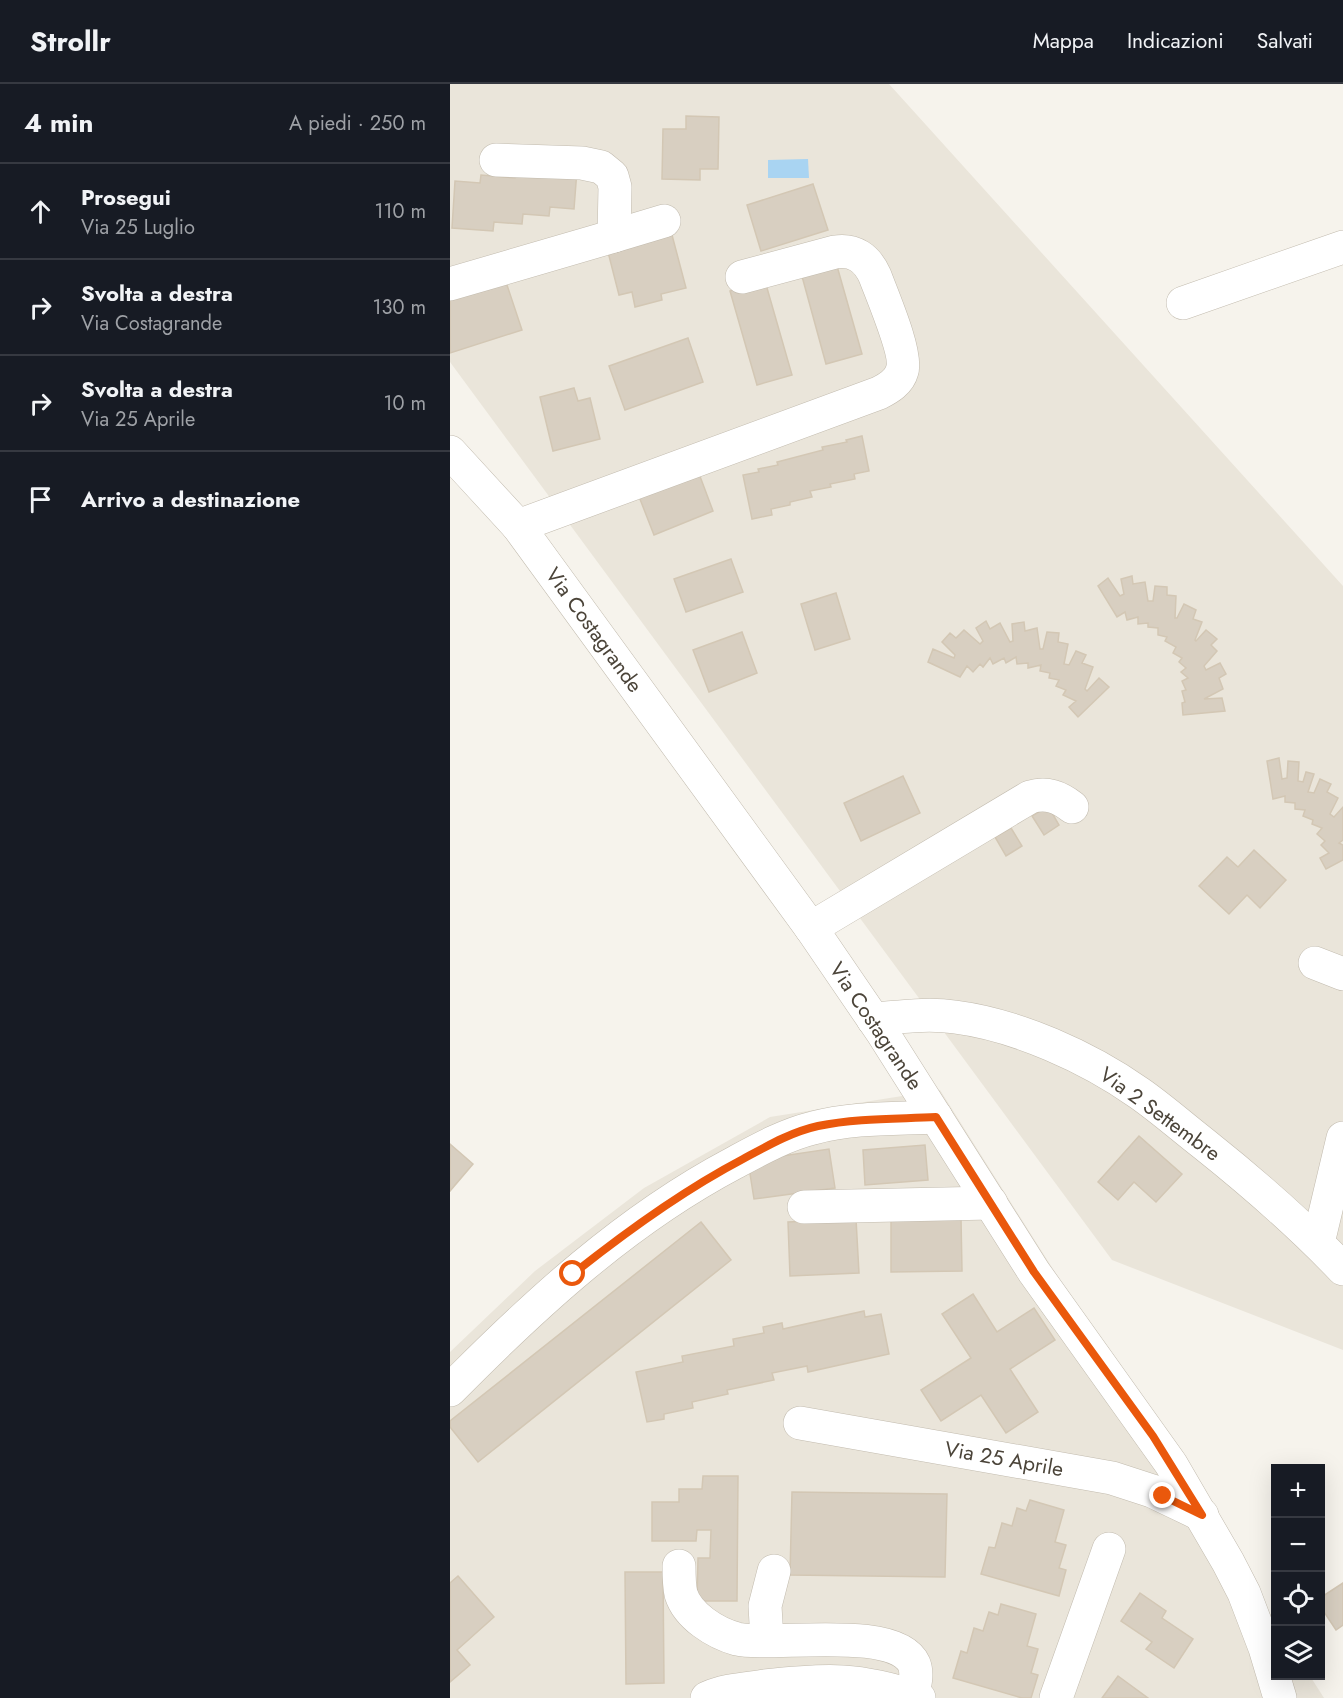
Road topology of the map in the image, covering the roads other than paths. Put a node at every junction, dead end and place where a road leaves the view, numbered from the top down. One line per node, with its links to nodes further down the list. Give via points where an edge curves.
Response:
1 (496, 160): 3 (street, via 601,167 614,182)
2 (664, 221): 3 (street)
3 (614, 236): 6 (street)
4 (1343, 246): 7 (street)
5 (742, 277): 9 (street, via 835,252 860,256 875,276 903,354 899,378 879,393)
6 (450, 284)
7 (1183, 303)
8 (454, 454): 9 (street, Via Costagrande)
9 (518, 526): 11 (street, Via Costagrande)
10 (1072, 807): 11 (street, via 1053,796 1030,797)
11 (811, 928): 12 (street, Via Costagrande)
12 (873, 1019): 13 (street, Via Costagrande); 17 (street, Via 2 Settembre, via 931,1016 975,1020 1096,1066 1154,1104 1254,1184)
13 (936, 1117): 15 (street, Via Costagrande); 19 (street, via 816,1127 778,1141 718,1172 670,1201 597,1255)
14 (1343, 1138): 17 (street)
15 (991, 1203): 16 (street); 21 (street, Via Costagrande, via 1034,1272 1171,1464)
16 (804, 1207)
17 (1329, 1224): 18 (street, Via 2 Settembre)
18 (1343, 1269)
19 (450, 1390)
20 (800, 1423): 21 (street, Via 25 Aprile, via 1112,1478 1152,1491)
21 (1202, 1515): 29 (street, Via Costagrande, via 1251,1609)
22 (1109, 1549): 28 (street)
23 (679, 1566): 25 (street, via 682,1597 696,1616 730,1637)
24 (774, 1571): 25 (street, via 765,1606)
25 (767, 1640): 26 (street, via 831,1639 888,1646 913,1662)
26 (915, 1697): 27 (street, via 869,1684 822,1680 730,1691)
27 (707, 1698)
28 (1056, 1698)
29 (1280, 1698)

